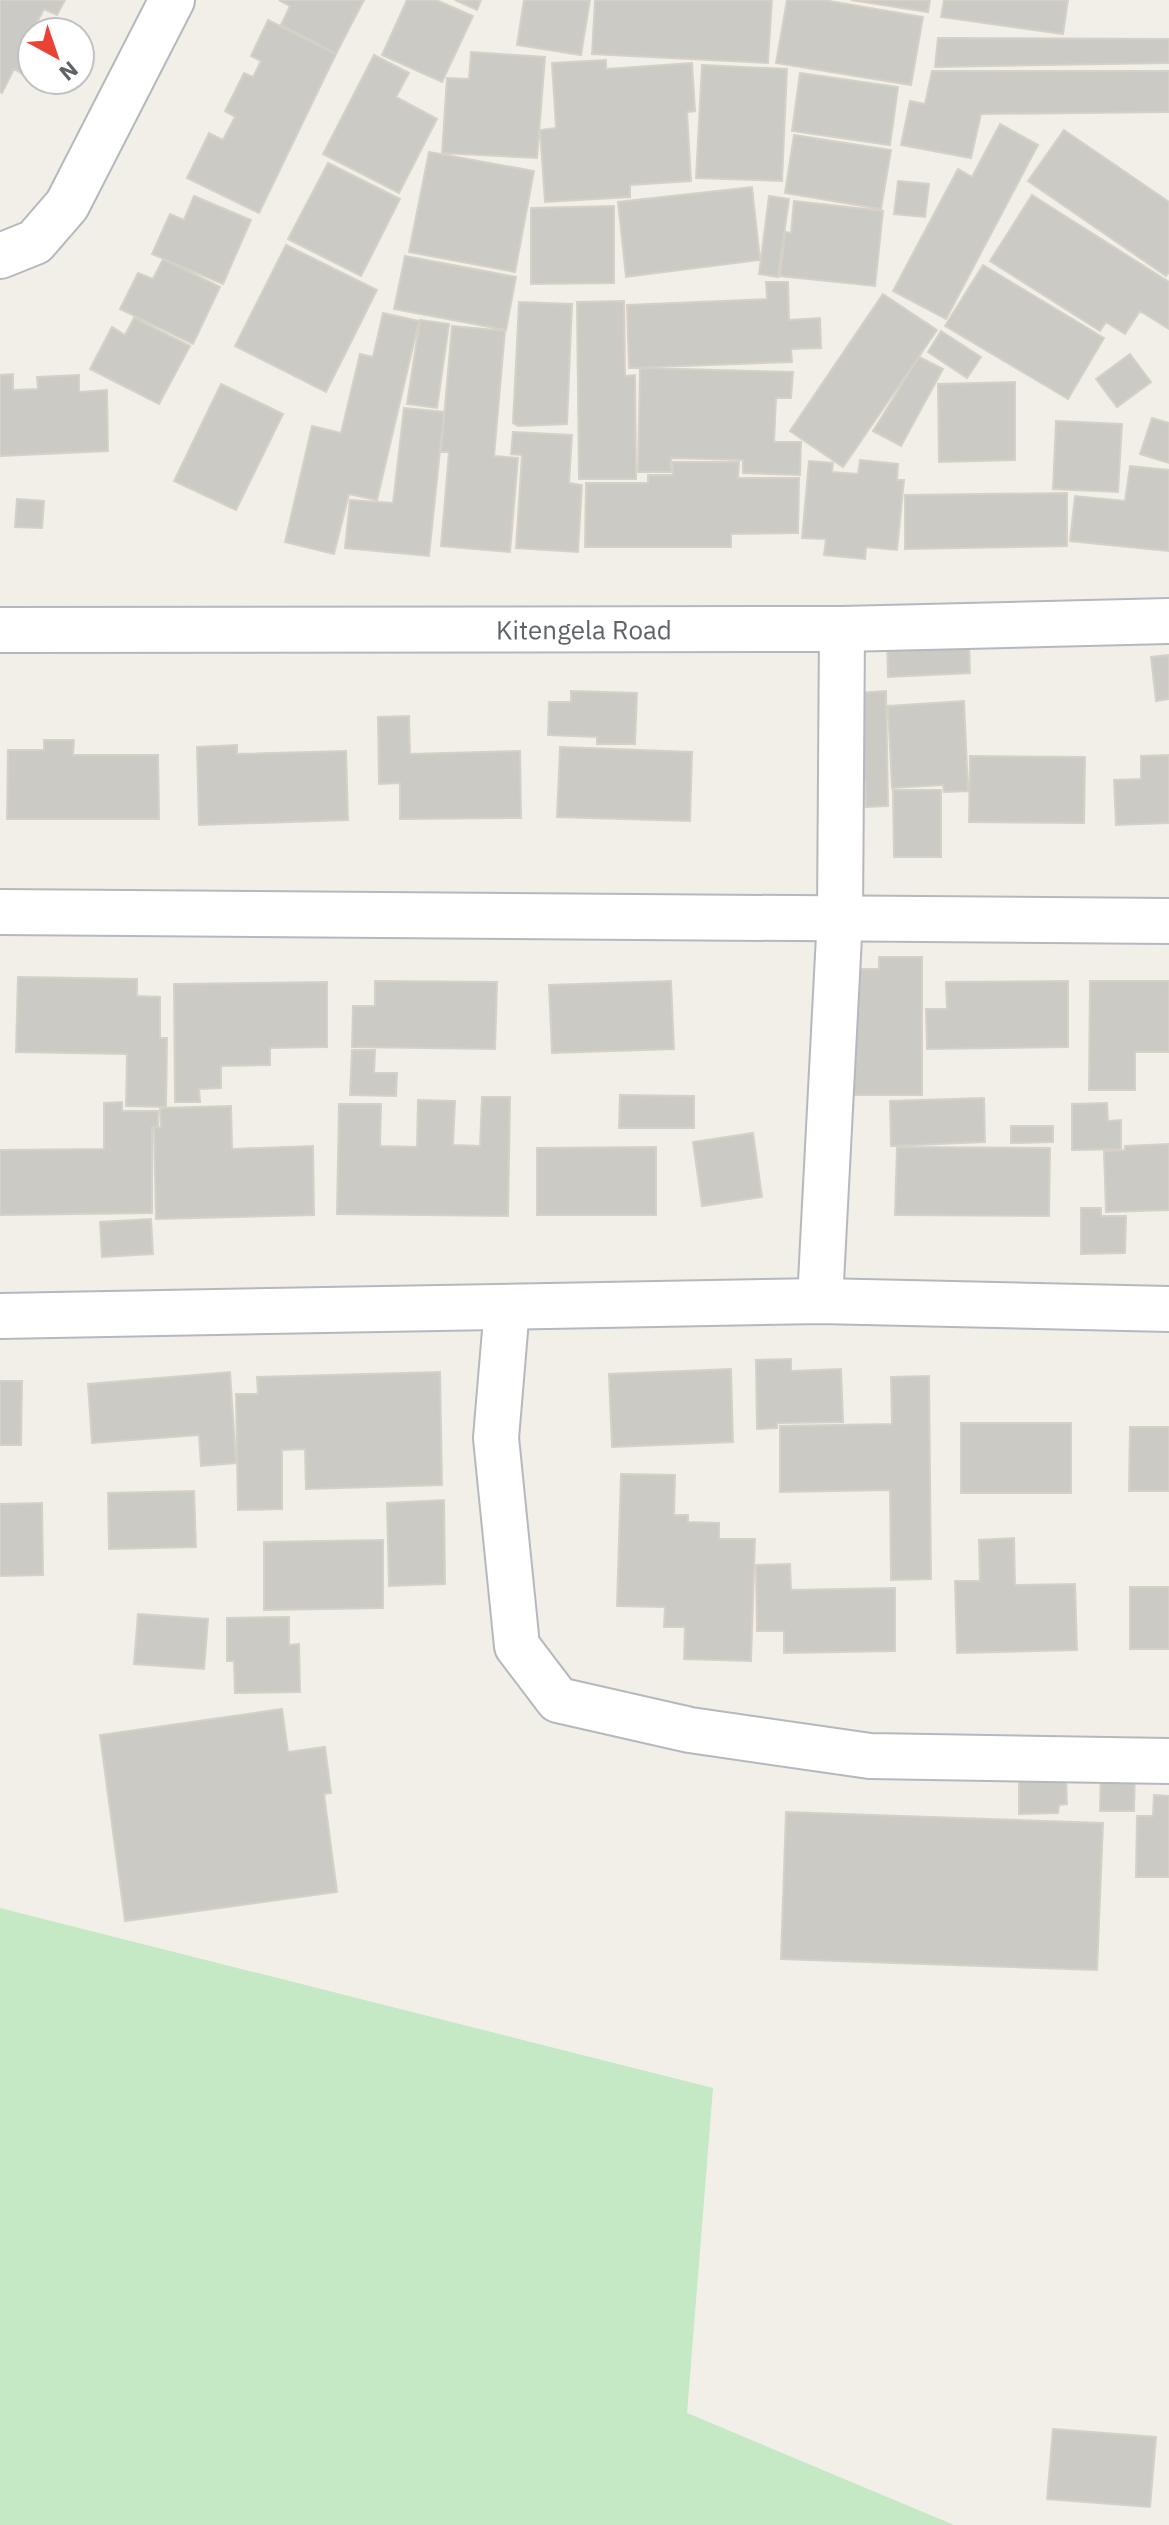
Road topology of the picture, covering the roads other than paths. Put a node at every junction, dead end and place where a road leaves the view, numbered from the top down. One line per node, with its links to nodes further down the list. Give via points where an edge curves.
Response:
1 (172, 0): 2 (street, via 67,205 35,242)
2 (0, 256)
3 (1169, 621): 4 (street, Kitengela Road)
4 (842, 629): 5 (street, Kitengela Road); 7 (street)
5 (0, 630)
6 (0, 912): 7 (street)
7 (840, 917): 8 (street); 9 (street)
8 (1169, 921)
9 (820, 1301): 10 (street); 11 (street)
10 (507, 1307): 12 (street); 13 (street, via 496,1438 517,1646 558,1700 690,1730 870,1756)
11 (1169, 1309)
12 (0, 1316)
13 (1169, 1761)

